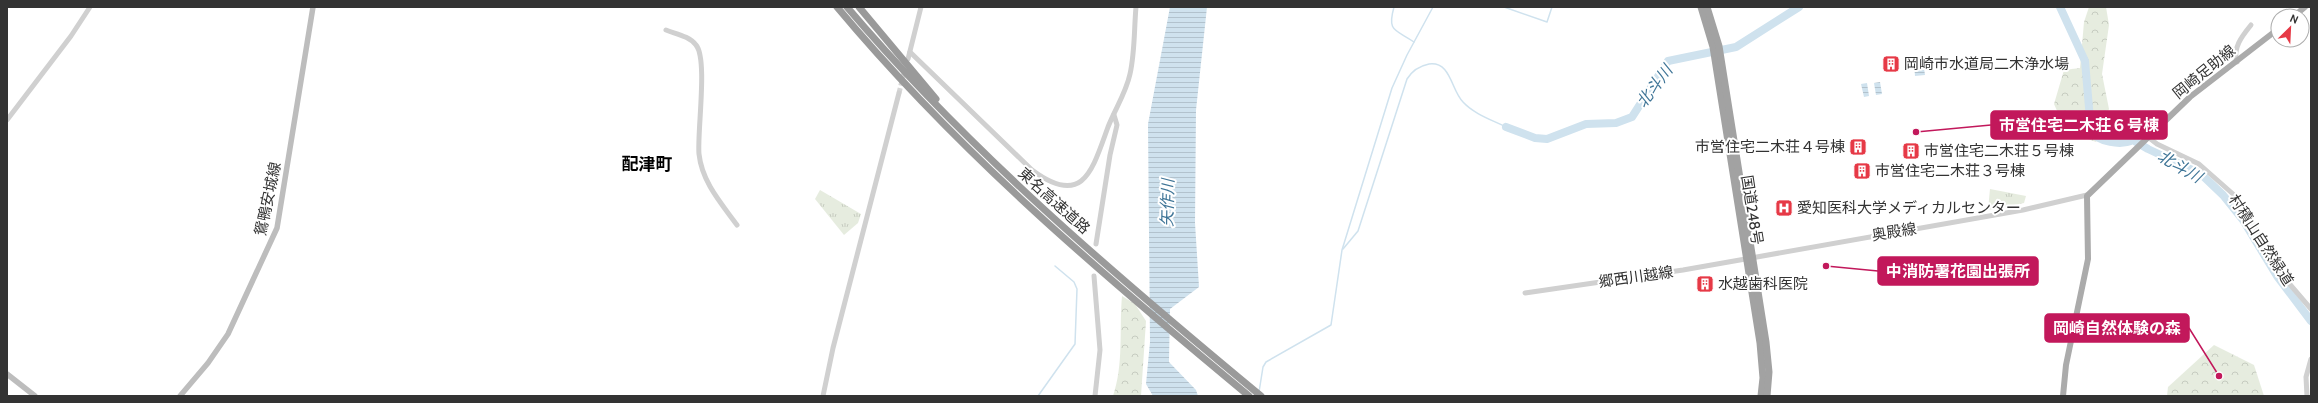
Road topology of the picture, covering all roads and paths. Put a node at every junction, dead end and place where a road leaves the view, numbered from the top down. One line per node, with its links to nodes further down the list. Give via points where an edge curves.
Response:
1 (90, 7): 21 (street)
2 (313, 7): 34 (main road, 鴛鴨安城線, via 277,228 228,334)
3 (832, 7): 17 (highway)
4 (837, 7): 17 (highway, 東名高速道路)
5 (847, 7): 23 (highway, 東名高速道路)
6 (859, 7): 23 (highway)
7 (921, 7): 15 (street)
8 (1136, 7): 20 (street, via 1130,73 1123,98)
9 (1701, 7): 14 (highway, 国道248号)
10 (1707, 7): 14 (highway, 国道248号)
11 (2251, 25): 18 (street, via 2235,52)
12 (666, 30): 25 (street, via 687,38 698,49 701,69 699,154 710,188)
13 (2270, 35): 18 (main road, 岡崎足助線)
14 (1716, 47): 27 (highway, 国道248号)
15 (910, 52): 16 (street); 20 (street, via 1032,170 1056,185 1080,182 1091,172)
16 (908, 59)
17 (882, 60): 37 (highway, 東名高速道路, via 925,107 1004,184 1116,285)
18 (2237, 62): 22 (main road, 岡崎足助線, via 2190,97)
19 (899, 92): 35 (street)
20 (1114, 115): 26 (street, via 1117,125)
21 (7, 120)
22 (2148, 137): 24 (main road, 岡崎足助線); 30 (street, 村積山自然緑道, via 2199,164 2233,194 2284,276)
23 (978, 148): 38 (highway, 東名高速道路, via 1118,275)
24 (2087, 195): 27 (street, 奥殿線, via 2016,211); 41 (main road, via 2088,259 2066,365)
25 (737, 225)
26 (1096, 244)
27 (1750, 258): 29 (street, 郷西川越線); 39 (highway, 国道248号, via 1763,378); 40 (highway, 国道248号, via 1769,372)
28 (1094, 276): 36 (street, via 1100,350)
29 (1525, 292)
30 (2311, 309)
31 (2311, 359): 42 (street, via 2306,377)
32 (7, 374): 33 (main road)
33 (35, 396)
34 (180, 396)
35 (822, 396)
36 (1095, 396)
37 (1249, 396)
38 (1261, 396)
39 (1761, 396)
40 (1767, 396)
41 (2063, 396)
42 (2307, 396)

